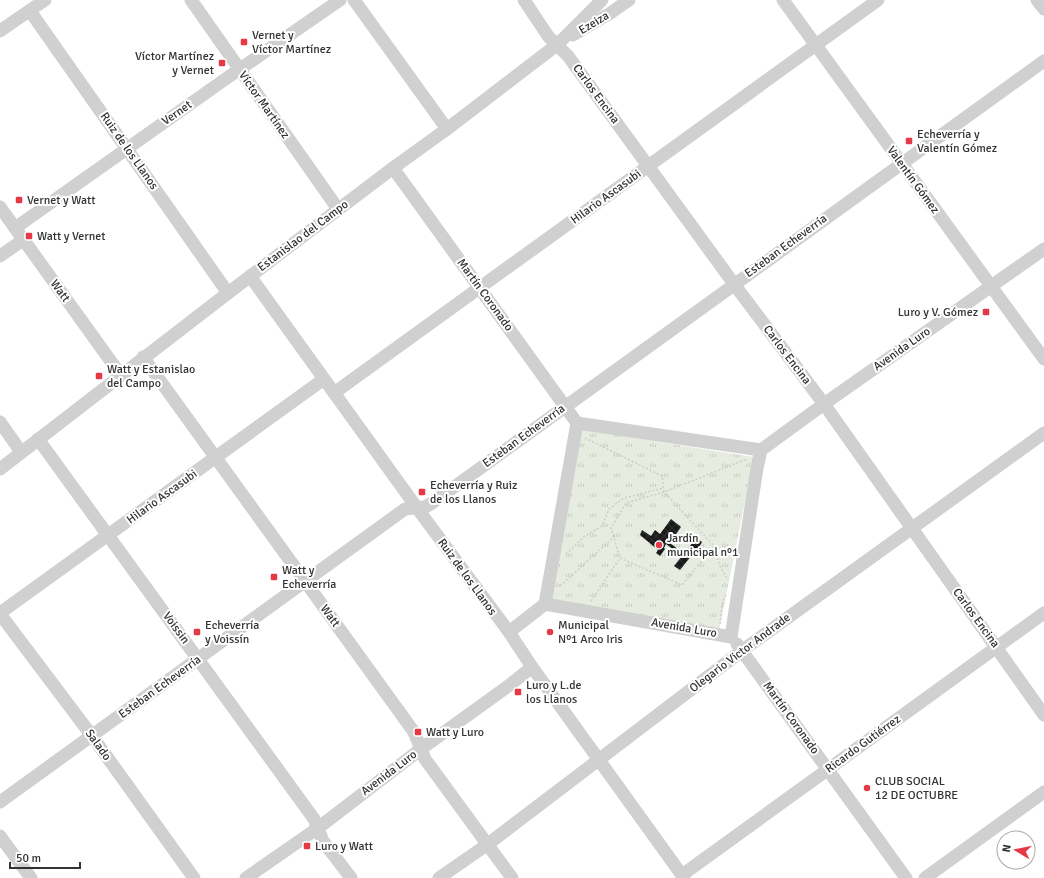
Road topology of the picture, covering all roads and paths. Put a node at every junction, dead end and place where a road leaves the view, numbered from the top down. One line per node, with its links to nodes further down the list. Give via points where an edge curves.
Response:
1 (45, 0): 12 (street)
2 (191, 0): 17 (street, Víctor Martínez)
3 (340, 0): 17 (street, Vernet)
4 (354, 0): 18 (street)
5 (524, 0): 14 (street, Carlos Encina, via 548,36)
6 (602, 0): 14 (street, Estanislao del Campo)
7 (630, 0): 14 (street, Ezeiza)
8 (783, 0): 15 (street, Valentín Gómez)
9 (878, 0): 15 (street, Hilario Ascasubi)
10 (1038, 0): 11 (street)
11 (1044, 9)
12 (30, 11): 13 (street); 19 (street, Ruiz de los Llanos)
13 (0, 31)
14 (558, 44): 18 (street, Estanislao del Campo); 21 (street, Carlos Encina)
15 (816, 45): 20 (street, Valentín Gómez); 21 (street, Hilario Ascasubi)
16 (1044, 61): 20 (street, Esteban Echeverría)
17 (239, 69): 19 (street, Vernet); 24 (street, Víctor Martínez)
18 (447, 129): 22 (street, Estanislao del Campo)
19 (127, 148): 25 (street, Vernet); 33 (street, Ruiz de los Llanos)
20 (902, 163): 30 (street, Esteban Echeverría); 31 (street, Valentín Gómez)
21 (649, 166): 30 (street, Carlos Encina); 32 (street, Hilario Ascasubi)
22 (393, 168): 24 (street, Estanislao del Campo); 32 (street, Martín Coronado)
23 (0, 207): 25 (street, Watt)
24 (338, 209): 29 (street, Estanislao del Campo)
25 (15, 228): 26 (street, Watt)
26 (23, 240): 28 (street); 36 (street, Watt)
27 (1044, 249): 31 (street, Avenida Luro)
28 (0, 256)
29 (250, 276): 33 (street, Estanislao del Campo); 37 (street, Ruiz de los Llanos)
30 (734, 284): 39 (street, Carlos Encina); 40 (street, Esteban Echeverría)
31 (992, 287): 35 (street, Valentín Gómez); 39 (street, Avenida Luro)
32 (480, 288): 38 (street, Hilario Ascasubi); 40 (street, Martín Coronado)
33 (228, 293): 34 (street, Estanislao del Campo)
34 (143, 357): 36 (street, Estanislao del Campo); 48 (street, Watt)
35 (1044, 359)
36 (120, 374): 45 (street, Estanislao del Campo)
37 (324, 380): 38 (street, Ruiz de los Llanos); 48 (street, Hilario Ascasubi)
38 (334, 393): 52 (street, Ruiz de los Llanos)
39 (824, 404): 47 (street, Avenida Luro); 53 (street, Carlos Encina)
40 (565, 406): 42 (street, Martín Coronado); 52 (street, Esteban Echeverría, via 432,503)
41 (0, 422): 46 (street)
42 (577, 423): 47 (street); 67 (street)
43 (1044, 432): 53 (street, Olegario Victor Andrade)
44 (585, 438): 50 (path, via 662,476)
45 (38, 439): 46 (street, Estanislao del Campo); 54 (street, Voissin)
46 (21, 452): 49 (street, Estanislao del Campo)
47 (757, 454): 51 (path); 71 (street, Avenida Luro)
48 (216, 458): 54 (street, Hilario Ascasubi); 61 (street, Watt)
49 (0, 469)
50 (663, 488): 51 (path); 57 (path, via 624,498 609,509 602,526 585,536)
51 (664, 492): 55 (path, via 626,503 611,528); 56 (path)
52 (417, 508): 61 (street, Esteban Echeverría, via 405,509); 70 (street, Ruiz de los Llanos)
53 (911, 528): 72 (street, Carlos Encina); 73 (street, Olegario Victor Andrade)
54 (109, 535): 68 (street, Hilario Ascasubi); 74 (street, Voissin)
55 (614, 537): 58 (path); 63 (path)
56 (714, 546): 58 (path, via 682,585); 60 (path)
57 (562, 557)
58 (620, 558): 66 (path)
59 (730, 574): 60 (path, via 729,582)
60 (726, 576): 62 (path)
61 (304, 581): 74 (street, Esteban Echeverría); 78 (street, Watt, via 414,732)
62 (727, 582)
63 (558, 588)
64 (728, 589): 65 (path, via 720,625)
65 (726, 593)
66 (590, 602)
67 (545, 604): 70 (street); 71 (street, Avenida Luro)
68 (0, 613): 77 (street, Salado)
69 (1044, 613): 72 (street, Ricardo Gutiérrez)
70 (508, 632): 75 (street, Ruiz de los Llanos)
71 (731, 637): 73 (street, Martín Coronado)
72 (997, 647): 76 (street, Carlos Encina); 80 (street, Ricardo Gutiérrez)
73 (743, 650): 79 (street, Olegario Victor Andrade); 80 (street, Martín Coronado)
74 (198, 659): 77 (street, Esteban Echeverría); 83 (street, Voissin)
75 (532, 667): 78 (street, Avenida Luro); 79 (street, Ruiz de los Llanos)
76 (1044, 715)
77 (92, 736): 82 (street, Esteban Echeverría); 88 (street, Salado)
78 (421, 749): 83 (street, Avenida Luro); 85 (street, Watt, via 425,759)
79 (598, 759): 85 (street, Olegario Victor Andrade); 86 (street, Ruiz de los Llanos)
80 (828, 769): 86 (street, Ricardo Gutiérrez); 93 (street, Martín Coronado)
81 (1044, 792): 94 (street)
82 (0, 802)
83 (318, 828): 89 (street, Avenida Luro); 90 (street, Voissin, via 323,841)
84 (0, 836): 87 (street)
85 (488, 844): 91 (street, Olegario Victor Andrade); 92 (street, Watt)
86 (683, 876)
87 (31, 878)
88 (194, 878)
89 (246, 878)
90 (351, 878)
91 (439, 878)
92 (512, 878)
93 (906, 878)
94 (925, 878)

